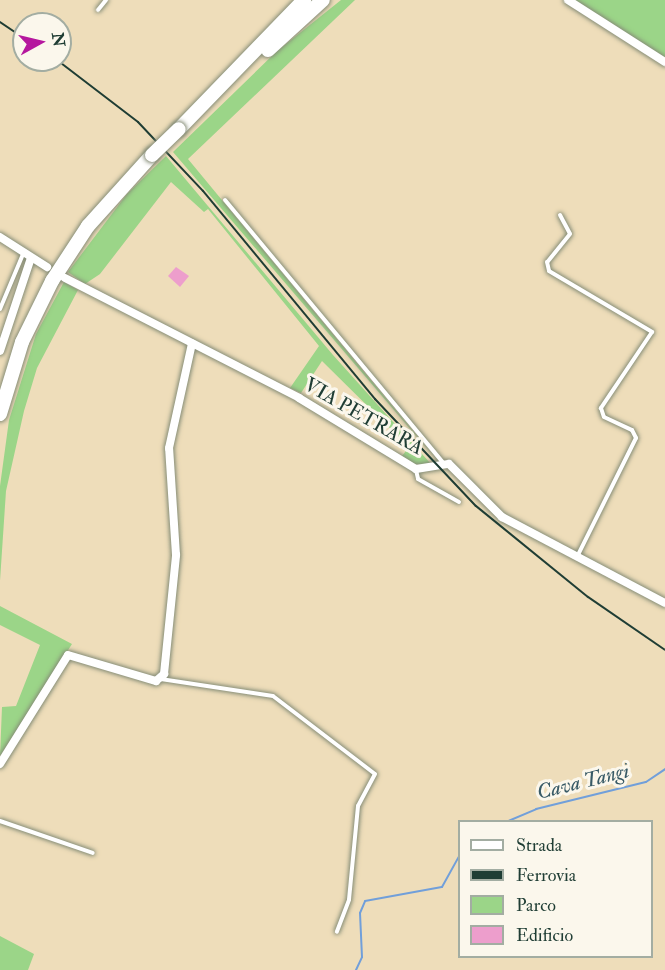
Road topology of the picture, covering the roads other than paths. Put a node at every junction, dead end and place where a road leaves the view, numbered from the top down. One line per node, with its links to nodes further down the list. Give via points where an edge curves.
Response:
1 (106, 0): 7 (lane)
2 (304, 0): 9 (highway)
3 (312, 0): 9 (highway)
4 (323, 0): 8 (highway)
5 (331, 0): 8 (highway)
6 (568, 0): 10 (street)
7 (98, 10)
8 (294, 26): 11 (highway)
9 (269, 40): 11 (highway)
10 (665, 62)
11 (238, 73): 22 (highway, bridge, via 152,155 88,226 47,289 15,361)
12 (225, 200): 23 (lane)
13 (560, 214): 26 (lane, via 570,234 547,262 549,271 652,332 601,408 604,417 632,430 636,438)
14 (0, 237): 15 (street)
15 (24, 253): 16 (street); 19 (lane)
16 (31, 258): 17 (street); 21 (street)
17 (47, 267)
18 (65, 278): 20 (street, VIA PETRARA)
19 (0, 309)
20 (192, 343): 24 (street, VIA PETRARA, via 299,398); 28 (street, via 169,448 176,555)
21 (0, 351)
22 (0, 414)
23 (444, 463): 24 (street, VIA PETRARA); 26 (street, VIA PETRARA, via 502,517)
24 (416, 469): 25 (lane, via 418,479)
25 (459, 502)
26 (576, 559): 27 (street, VIA PETRARA)
27 (665, 603)
28 (161, 679): 29 (street, via 68,655); 32 (lane, via 273,696 375,774 358,806 349,900)
29 (0, 764)
30 (0, 821): 31 (lane)
31 (93, 853)
32 (337, 932)

